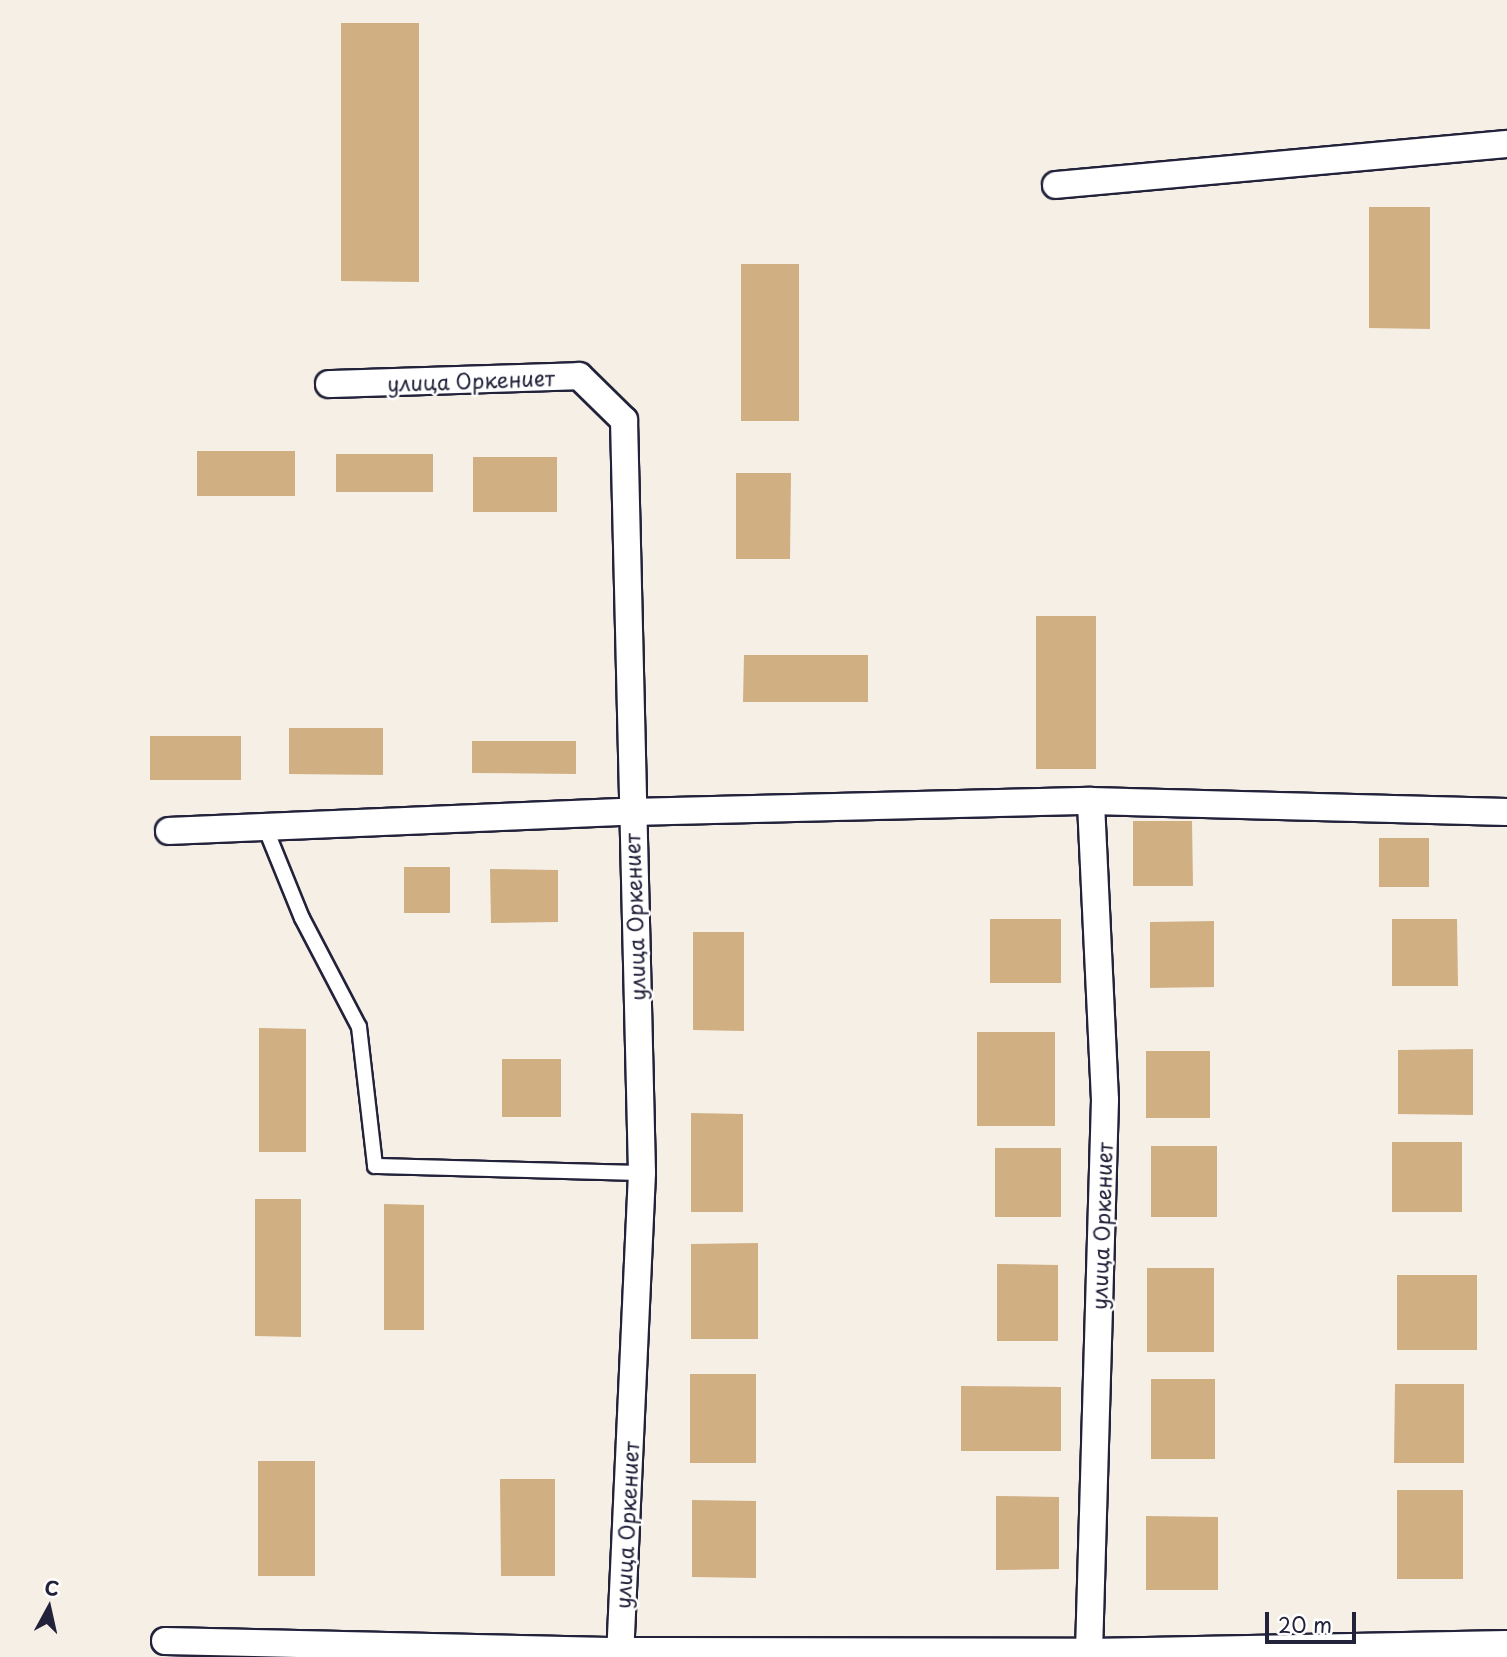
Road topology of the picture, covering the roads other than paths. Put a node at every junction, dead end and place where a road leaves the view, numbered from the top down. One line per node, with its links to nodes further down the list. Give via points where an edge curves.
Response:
1 (1507, 144): 2 (street)
2 (1056, 186)
3 (329, 384): 5 (street, улица Оркениет, via 579,376 624,420)
4 (1091, 801): 5 (street, улица Оркениет); 6 (street, улица Оркениет); 13 (street, улица Оркениет, via 1105,1100)
5 (631, 812): 7 (street, улица Оркениет); 9 (street, улица Оркениет)
6 (1507, 812)
7 (265, 827): 8 (street, улица Оркениет); 9 (lane, via 302,918 359,1027 375,1166)
8 (169, 831)
9 (642, 1173): 12 (street, улица Оркениет)
10 (164, 1641): 12 (street)
11 (1507, 1644): 13 (street)
12 (620, 1651): 14 (street)
13 (1089, 1651): 14 (street)
14 (803, 1654)

